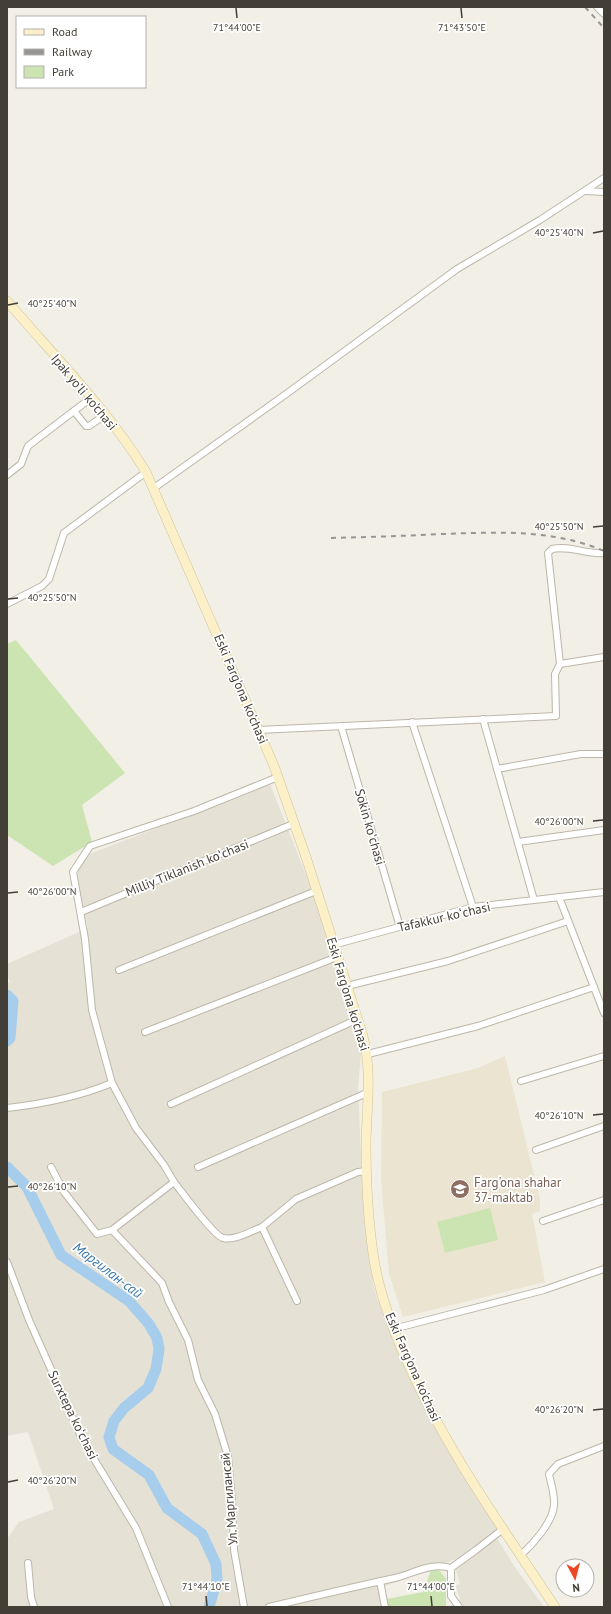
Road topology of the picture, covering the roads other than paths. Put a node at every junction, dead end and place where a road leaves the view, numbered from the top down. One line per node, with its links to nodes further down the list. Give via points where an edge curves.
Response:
1 (597, 7): 2 (street)
2 (604, 14)
3 (604, 178): 4 (street)
4 (586, 191): 5 (street); 12 (street, via 457,269)
5 (604, 192)
6 (7, 302): 7 (main road, Ipak yo'li ko'chasi)
7 (91, 398): 8 (street); 9 (main road, Ipak yo'li ko'chasi)
8 (74, 411): 9 (street, via 86,426); 11 (street, via 28,446 21,464)
9 (105, 415): 10 (main road, Ipak yo'li ko'chasi)
10 (146, 472): 12 (main road, Ipak yo'li ko'chasi); 14 (street, via 64,533 49,579 42,586)
11 (7, 475)
12 (154, 488): 20 (main road, Eski Farg'ona ko'chasi)
13 (604, 553): 16 (street, via 562,548 552,549 548,553)
14 (7, 604)
15 (604, 658): 16 (street)
16 (560, 664): 17 (street, via 555,674 556,716)
17 (483, 719): 18 (street); 22 (street)
18 (412, 722): 19 (street); 31 (street)
19 (341, 726): 20 (street); 34 (street, Sokin koʻchasi)
20 (258, 730): 23 (main road, Eski Farg'ona ko'chasi)
21 (604, 754): 22 (street, via 581,754)
22 (497, 770): 26 (street)
23 (278, 777): 24 (main road, Eski Farg'ona ko'chasi); 32 (street, via 194,811 90,846 73,872)
24 (293, 824): 27 (main road, Eski Farg'ona ko'chasi); 32 (street, Milliy Tiklanish koʻchasi)
25 (604, 830): 26 (street)
26 (518, 842): 30 (street)
27 (316, 891): 35 (main road, Eski Farg'ona ko'chasi); 37 (street)
28 (604, 892): 29 (street, Tafakkur koʻchasi)
29 (559, 897): 30 (street, Tafakkur koʻchasi); 33 (street)
30 (534, 900): 31 (street, Tafakkur koʻchasi)
31 (473, 907): 34 (street, Tafakkur koʻchasi)
32 (81, 912): 46 (street, via 92,1010)
33 (568, 921): 38 (street, via 448,961); 39 (street)
34 (400, 927): 35 (street, Tafakkur koʻchasi)
35 (333, 945): 36 (main road, Eski Farg'ona ko'chasi)
36 (337, 957): 38 (main road, Eski Farg'ona ko'chasi); 42 (street)
37 (119, 970)
38 (347, 986): 41 (main road, Eski Farg'ona ko'chasi)
39 (594, 988): 40 (street); 43 (street, via 478,1026)
40 (604, 1013)
41 (358, 1019): 43 (main road, Eski Farg'ona ko'chasi); 48 (street)
42 (145, 1032)
43 (368, 1054): 47 (main road, Eski Farg'ona ko'chasi)
44 (604, 1056): 45 (street)
45 (521, 1081)
46 (112, 1083): 49 (street, via 53,1101); 55 (street, via 136,1128)
47 (369, 1092): 53 (street); 54 (main road, Eski Farg'ona ko'chasi)
48 (171, 1104)
49 (7, 1108)
50 (604, 1126): 51 (street)
51 (536, 1150)
52 (51, 1167): 59 (street, via 64,1192 97,1234)
53 (198, 1167)
54 (367, 1171): 58 (street, via 358,1172 296,1199); 63 (main road, Eski Farg'ona ko'chasi, via 376,1272)
55 (174, 1182): 58 (street, via 213,1231 223,1238 235,1237); 59 (street)
56 (604, 1200): 57 (street)
57 (543, 1221)
58 (262, 1227): 62 (street)
59 (112, 1230): 72 (street, Ул. Маргилансай, via 162,1283 188,1340 198,1380 215,1414 228,1457 234,1550)
60 (7, 1262): 71 (street, Surxtepa koʻchasi, via 83,1440 136,1528)
61 (604, 1270): 63 (street, via 544,1290)
62 (297, 1301)
63 (393, 1329): 65 (main road, Eski Farg'ona ko'chasi, via 424,1400)
64 (604, 1446): 66 (street, via 558,1464 549,1474 554,1506 550,1518 533,1544)
65 (503, 1529): 66 (main road, Eski Farg'ona ko'chasi); 68 (street)
66 (521, 1555): 76 (main road, Eski Farg'ona ko'chasi)
67 (28, 1563): 70 (street)
68 (451, 1568): 69 (street, via 442,1565 424,1567); 75 (street, via 451,1596)
69 (380, 1581): 73 (street); 74 (street)
70 (34, 1607)
71 (168, 1607)
72 (244, 1607)
73 (269, 1607)
74 (385, 1607)
75 (459, 1607)
76 (555, 1607)

